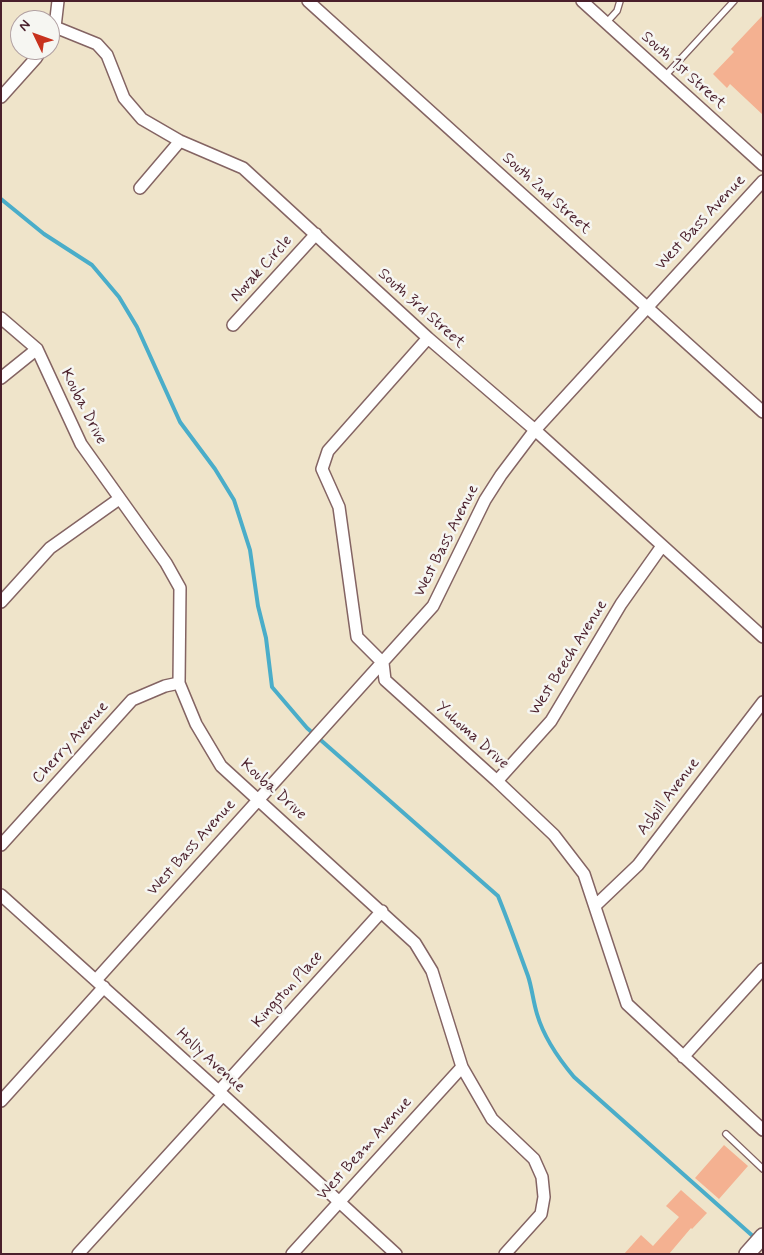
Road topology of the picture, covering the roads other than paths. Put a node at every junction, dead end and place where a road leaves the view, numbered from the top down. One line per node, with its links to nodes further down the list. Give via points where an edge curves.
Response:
1 (308, 1): 15 (street, South 2nd Street)
2 (582, 1): 5 (street, South 1st Street)
3 (620, 1): 5 (lane, via 618,10)
4 (734, 1): 8 (lane)
5 (606, 23): 8 (street, South 1st Street)
6 (60, 33): 10 (street, South 3rd Street, via 97,44 107,55 124,98 142,119)
7 (34, 60): 9 (street)
8 (665, 76): 11 (street, South 1st Street)
9 (1, 98)
10 (180, 141): 13 (street); 14 (street, South 3rd Street, via 243,168)
11 (763, 164)
12 (763, 181): 15 (street, West Bass Avenue)
13 (140, 188)
14 (316, 234): 17 (street, Novak Circle); 18 (street, South 3rd Street)
15 (647, 307): 21 (street, South 2nd Street); 22 (street, West Bass Avenue)
16 (1, 318): 19 (street, Kouba Drive)
17 (233, 325)
18 (428, 338): 22 (street, South 3rd Street); 27 (street, Yuhoma Drive, via 328,451 322,469 338,506 357,636)
19 (37, 349): 20 (street); 23 (street, Kouba Drive, via 81,444)
20 (1, 378)
21 (763, 412)
22 (535, 430): 24 (street, South 3rd Street); 27 (street, West Bass Avenue, via 485,500 433,606)
23 (119, 499): 25 (street, via 50,548); 28 (street, Kouba Drive, via 166,563 180,588)
24 (662, 546): 26 (street, South 3rd Street); 30 (street, West Beech Avenue, via 621,604 551,721)
25 (1, 602)
26 (763, 637)
27 (383, 663): 30 (street, Yuhoma Drive, via 385,680); 31 (street, West Bass Avenue)
28 (179, 684): 31 (street, Kouba Drive, via 196,724 221,766); 32 (street, Cherry Avenue, via 165,686 132,700)
29 (763, 702): 34 (street, Asbill Avenue, via 638,865)
30 (498, 780): 34 (street, Yuhoma Drive, via 554,835 584,874)
31 (258, 799): 35 (street, Kouba Drive); 37 (street, West Bass Avenue)
32 (1, 845)
33 (1, 895): 37 (street, Holly Avenue)
34 (595, 906): 38 (street, Yuhoma Drive, via 627,1004)
35 (382, 911): 39 (street, Kouba Drive, via 415,943 432,971); 40 (street, Kingston Place)
36 (763, 969): 38 (street)
37 (100, 984): 40 (street, Holly Avenue); 41 (street, West Bass Avenue)
38 (683, 1057): 42 (street, Yuhoma Drive)
39 (462, 1067): 45 (street, West Beam Avenue); 51 (street, Kouba Drive, via 492,1119 534,1160 542,1177 544,1197 541,1214)
40 (221, 1092): 45 (street, Holly Avenue); 48 (street, Kingston Place)
41 (1, 1102)
42 (763, 1130)
43 (726, 1134): 44 (lane)
44 (763, 1169)
45 (339, 1202): 49 (street, West Beam Avenue); 50 (street, Holly Avenue)
46 (763, 1236): 47 (street)
47 (749, 1252)
48 (78, 1254)
49 (292, 1254)
50 (396, 1254)
51 (506, 1254)

